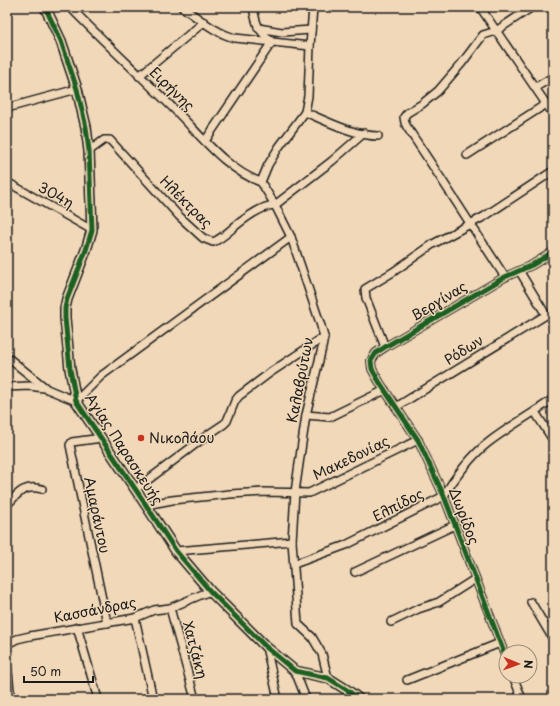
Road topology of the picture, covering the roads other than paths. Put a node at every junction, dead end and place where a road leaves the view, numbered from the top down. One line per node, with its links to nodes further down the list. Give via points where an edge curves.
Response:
1 (45, 7): 17 (street, Αγίας Παρασκευής, via 61,41)
2 (70, 7): 14 (street, Ειρήνης)
3 (182, 7): 8 (street)
4 (253, 7): 9 (street)
5 (313, 7): 10 (street)
6 (480, 7): 11 (street)
7 (532, 7): 11 (street)
8 (204, 22): 12 (street, via 225,36); 14 (street)
9 (258, 28): 10 (street, via 282,32); 12 (street)
10 (311, 30): 13 (street)
11 (496, 31): 16 (street); 31 (street, via 483,35 438,91 404,117 407,127)
12 (272, 42): 13 (street); 24 (street)
13 (310, 46): 20 (street)
14 (139, 76): 24 (street, Ειρήνης)
15 (553, 77): 16 (street)
16 (536, 87): 18 (street)
17 (77, 89): 19 (street); 25 (street, Αγίας Παρασκευής)
18 (546, 104): 21 (street); 26 (street)
19 (7, 108)
20 (305, 112): 22 (street); 29 (street, via 268,164)
21 (553, 114)
22 (364, 134): 23 (street); 30 (street)
23 (378, 136)
24 (205, 141): 29 (street, Ειρήνης, via 242,174)
25 (90, 151): 30 (street, Ηλέκτρας, via 104,140 110,140 179,216 207,240 213,242 260,209); 32 (street, Αγίας Παρασκευής)
26 (468, 155)
27 (553, 171): 31 (street, via 485,216)
28 (7, 182): 32 (street, 304η)
29 (261, 182): 30 (street, Καλαβρύτων)
30 (275, 205): 33 (street, Καλαβρύτων)
31 (470, 223): 36 (street); 38 (street, via 364,289)
32 (92, 230): 44 (street, Αγίας Παρασκευής, via 65,308 70,368)
33 (291, 237): 37 (street, Καλαβρύτων); 44 (street, via 101,376)
34 (553, 252): 35 (street, Βεργίνας)
35 (520, 272): 36 (street, Βεργίνας); 45 (street, Ρόδων, via 546,315)
36 (505, 277): 38 (street, Βεργίνας)
37 (324, 337): 47 (street, Καλαβρύτων); 52 (street, via 239,396 224,424)
38 (385, 347): 42 (street, Βεργίνας, via 376,353 371,361 372,369)
39 (7, 357): 41 (street)
40 (7, 387): 41 (street, via 29,386)
41 (47, 389): 44 (street)
42 (385, 390): 45 (street, Δωρίδος); 47 (street, via 330,417)
43 (553, 399): 46 (street, Ελπίδος)
44 (76, 401): 48 (street, Αγίας Παρασκευής)
45 (396, 407): 49 (street, Δωρίδος)
46 (535, 412): 50 (street); 54 (street, Ελπίδος, via 488,443 450,483)
47 (306, 415): 53 (street, Καλαβρύτων)
48 (102, 438): 52 (street, Αγίας Παρασκευής); 68 (street, Αμαράντου, via 72,442 70,446)
49 (418, 440): 53 (street, Μακεδονίας, via 309,493); 54 (street, Δωρίδος)
50 (553, 440)
51 (42, 489): 55 (street, via 27,488)
52 (136, 489): 56 (street, Αγίας Παρασκευής)
53 (295, 492): 56 (street, Μακεδονίας, via 230,494); 58 (street, Καλαβρύτων)
54 (444, 496): 57 (street, Δωρίδος); 60 (street, Ελπίδος, via 346,545)
55 (7, 505)
56 (146, 505): 59 (street, Αγίας Παρασκευής)
57 (455, 525): 61 (street); 62 (street, Δωρίδος)
58 (292, 541): 59 (street); 60 (street, Καλαβρύτων)
59 (176, 551): 63 (street, Αγίας Παρασκευής)
60 (294, 564): 76 (street, Καλαβρύτων, via 298,624 312,637 322,654)
61 (355, 572)
62 (475, 579): 67 (street, via 439,602); 71 (street, Δωρίδος)
63 (210, 591): 65 (street, Κασσάνδρας); 73 (street, Αγίας Παρασκευής)
64 (531, 602): 70 (street)
65 (170, 608): 66 (street, Κασσάνδρας, via 154,610); 82 (street, Χατζάκη)
66 (135, 618): 68 (street, Κασσάνδρας); 81 (street)
67 (391, 622)
68 (107, 623): 69 (street, Κασσάνδρας)
69 (77, 627): 72 (street, Κασσάνδρας, via 17,639); 80 (street)
70 (553, 638)
71 (500, 643): 77 (street)
72 (7, 644)
73 (266, 647): 75 (street, Αγίας Παρασκευής); 83 (street)
74 (7, 663): 79 (street)
75 (295, 671): 76 (street, Αγίας Παρασκευής); 84 (street)
76 (328, 678): 85 (street, Αγίας Παρασκευής)
77 (407, 680)
78 (516, 684): 86 (street)
79 (12, 699)
80 (98, 699)
81 (154, 699)
82 (195, 699)
83 (278, 699)
84 (306, 699)
85 (359, 699)
86 (522, 699)

